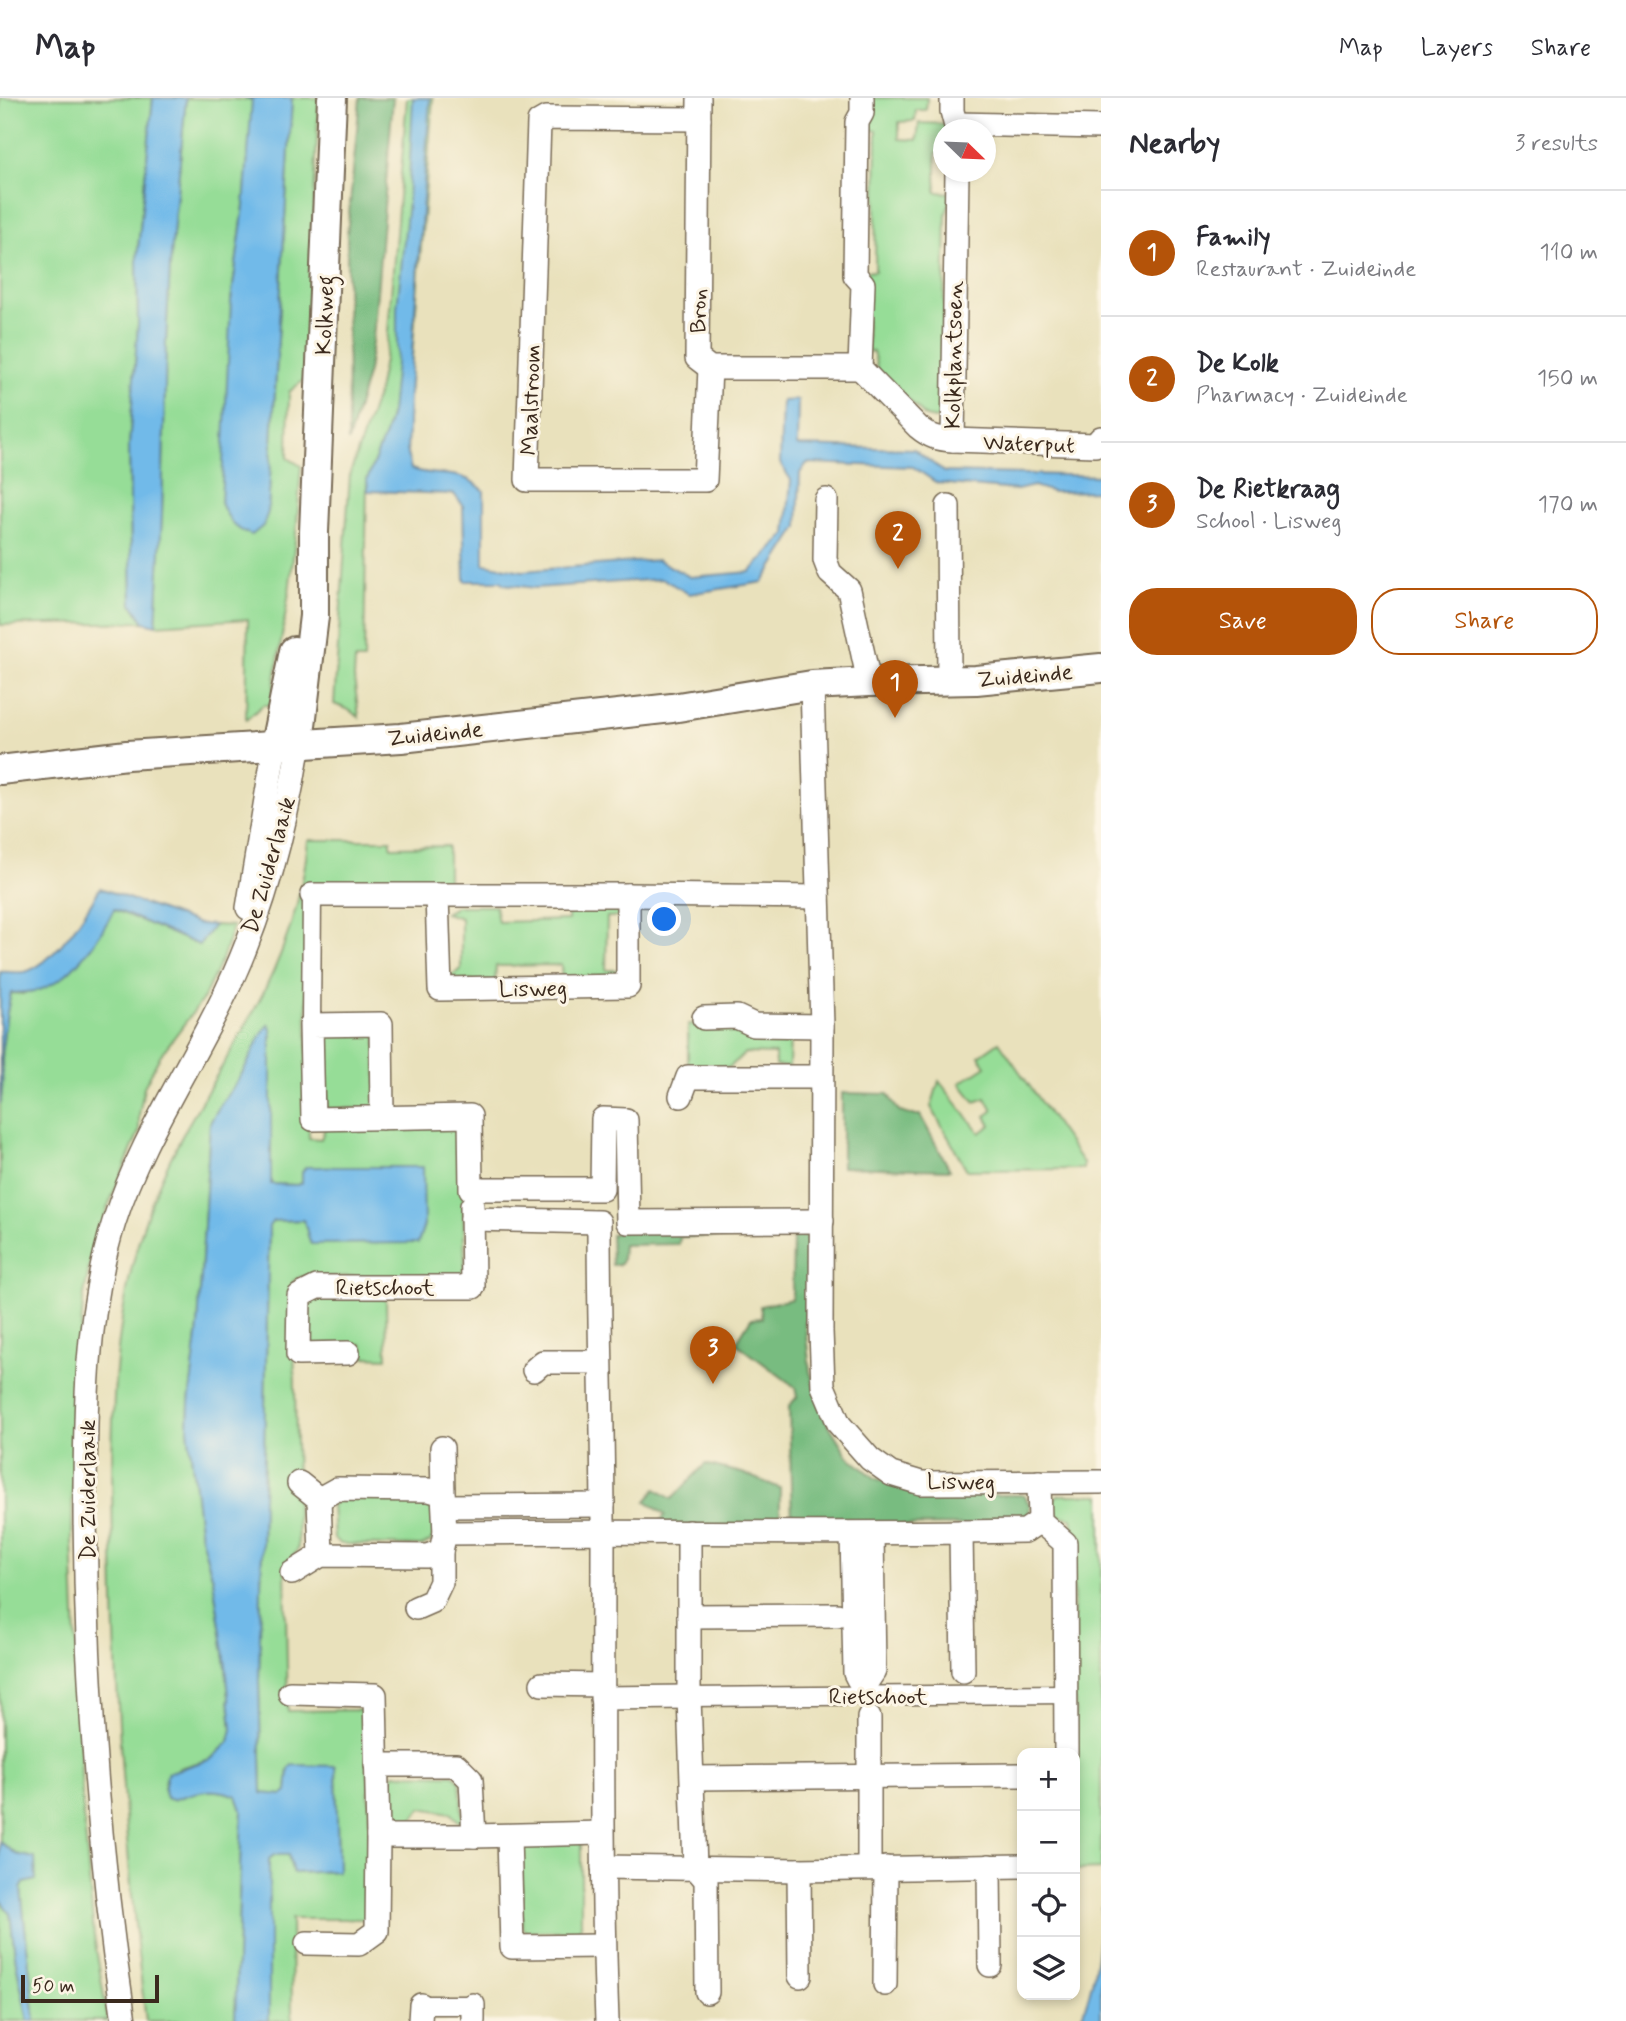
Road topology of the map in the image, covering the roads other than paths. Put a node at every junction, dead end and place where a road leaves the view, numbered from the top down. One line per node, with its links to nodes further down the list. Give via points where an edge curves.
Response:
1 (332, 98): 20 (street, Kolkweg, via 314,532 288,686)
2 (862, 98): 11 (street, via 855,275 863,284)
3 (952, 98): 6 (street)
4 (546, 108): 5 (street, Maalstroom); 10 (street, Maalstroom, via 539,122 527,480 705,480)
5 (699, 109): 10 (street, Bron, via 697,358)
6 (954, 119)
7 (996, 127): 8 (street)
8 (1101, 127)
9 (957, 182): 13 (street, Kolkplantsoen)
10 (710, 368): 11 (street)
11 (860, 368): 13 (street, Kolkplantsoen, via 928,436)
12 (1101, 438): 13 (street, Waterput, via 1095,445)
13 (953, 440)
14 (826, 500): 17 (street, via 825,560 830,573 849,590)
15 (948, 506): 18 (street, Zuideinde)
16 (1101, 668): 18 (street, Zuideinde)
17 (869, 681): 18 (street, Zuideinde); 19 (street, Zuideinde)
18 (949, 681)
19 (812, 685): 20 (street, Zuideinde, via 672,708 401,738); 25 (street, Lisweg)
20 (287, 743): 21 (street, Zuideinde); 88 (street, De Zuiderlaaik, via 229,985 123,1196 98,1286 85,1473 88,1636 107,1897)
21 (0, 770)
22 (312, 895): 23 (street); 27 (street)
23 (438, 895): 24 (street); 24 (street, Lisweg, via 440,989 628,986)
24 (628, 895): 25 (street)
25 (818, 897): 28 (street, Lisweg)
26 (704, 1018): 28 (street, via 737,1017 754,1025)
27 (311, 1025): 31 (street, via 313,1119); 31 (street, via 382,1024)
28 (822, 1026): 29 (street, Lisweg)
29 (820, 1077): 30 (street, via 688,1077); 34 (street, Lisweg)
30 (681, 1096)
31 (382, 1118): 32 (street, via 470,1116)
32 (471, 1189): 33 (street, Rietschoot); 36 (street, via 602,1189 603,1119 626,1120)
33 (472, 1219): 35 (street); 37 (street, Rietschoot, via 473,1287 317,1287 299,1296 298,1354)
34 (822, 1221): 36 (street); 41 (street, Lisweg, via 823,1387 839,1424 870,1459 891,1474 921,1483)
35 (599, 1222): 36 (street); 38 (street)
36 (628, 1222)
37 (348, 1353)
38 (599, 1362): 39 (street, via 543,1362); 46 (street)
39 (534, 1370)
40 (442, 1448): 45 (street)
41 (1040, 1482): 42 (street, Lisweg); 47 (street)
42 (1101, 1482)
43 (299, 1483): 44 (street)
44 (319, 1499): 45 (street, via 337,1489 429,1490); 53 (street)
45 (444, 1500): 46 (street); 52 (street)
46 (603, 1505): 48 (street)
47 (1040, 1521): 50 (street, via 1024,1531); 62 (street, via 1065,1543)
48 (603, 1531): 49 (street); 52 (street); 60 (street)
49 (689, 1532): 51 (street); 57 (street)
50 (961, 1532): 51 (street); 58 (street)
51 (862, 1534): 51 (street, Rietschoot, via 855,1673 858,1679 868,1680 874,1671)
52 (443, 1542): 53 (street, via 427,1556); 55 (street, via 441,1582 432,1601)
53 (321, 1555): 54 (street)
54 (292, 1573)
55 (416, 1608)
56 (837, 1615): 57 (street)
57 (689, 1616): 63 (street)
58 (963, 1671)
59 (542, 1684): 60 (street, Rietschoot)
60 (602, 1692): 63 (street, Rietschoot); 70 (street)
61 (290, 1693): 66 (street, via 375,1695)
62 (1067, 1694): 63 (street, Rietschoot); 65 (street)
63 (689, 1697): 68 (street)
64 (869, 1718): 69 (street, Rietschoot)
65 (1066, 1748)
66 (376, 1765): 71 (street); 72 (street, via 456,1765 471,1780)
67 (1017, 1775): 69 (street)
68 (693, 1778): 69 (street); 77 (street)
69 (869, 1778): 78 (street, Rietschoot)
70 (602, 1833): 73 (street); 76 (street)
71 (378, 1836): 72 (street); 80 (street, via 377,1931 359,1944)
72 (474, 1836): 73 (street)
73 (509, 1836): 81 (street, via 512,1947)
74 (989, 1866): 75 (street); 78 (street); 82 (street)
75 (1017, 1866)
76 (604, 1867): 77 (street); 81 (street)
77 (695, 1867): 79 (street); 85 (street, via 706,1880)
78 (878, 1868): 79 (street); 84 (street, Rietschoot)
79 (799, 1870): 83 (street)
80 (307, 1943)
81 (604, 1946): 89 (street)
82 (990, 1965)
83 (800, 1976)
84 (885, 1984)
85 (707, 1992)
86 (420, 2013): 87 (street)
87 (473, 2013)
88 (124, 2021)
89 (607, 2021)

